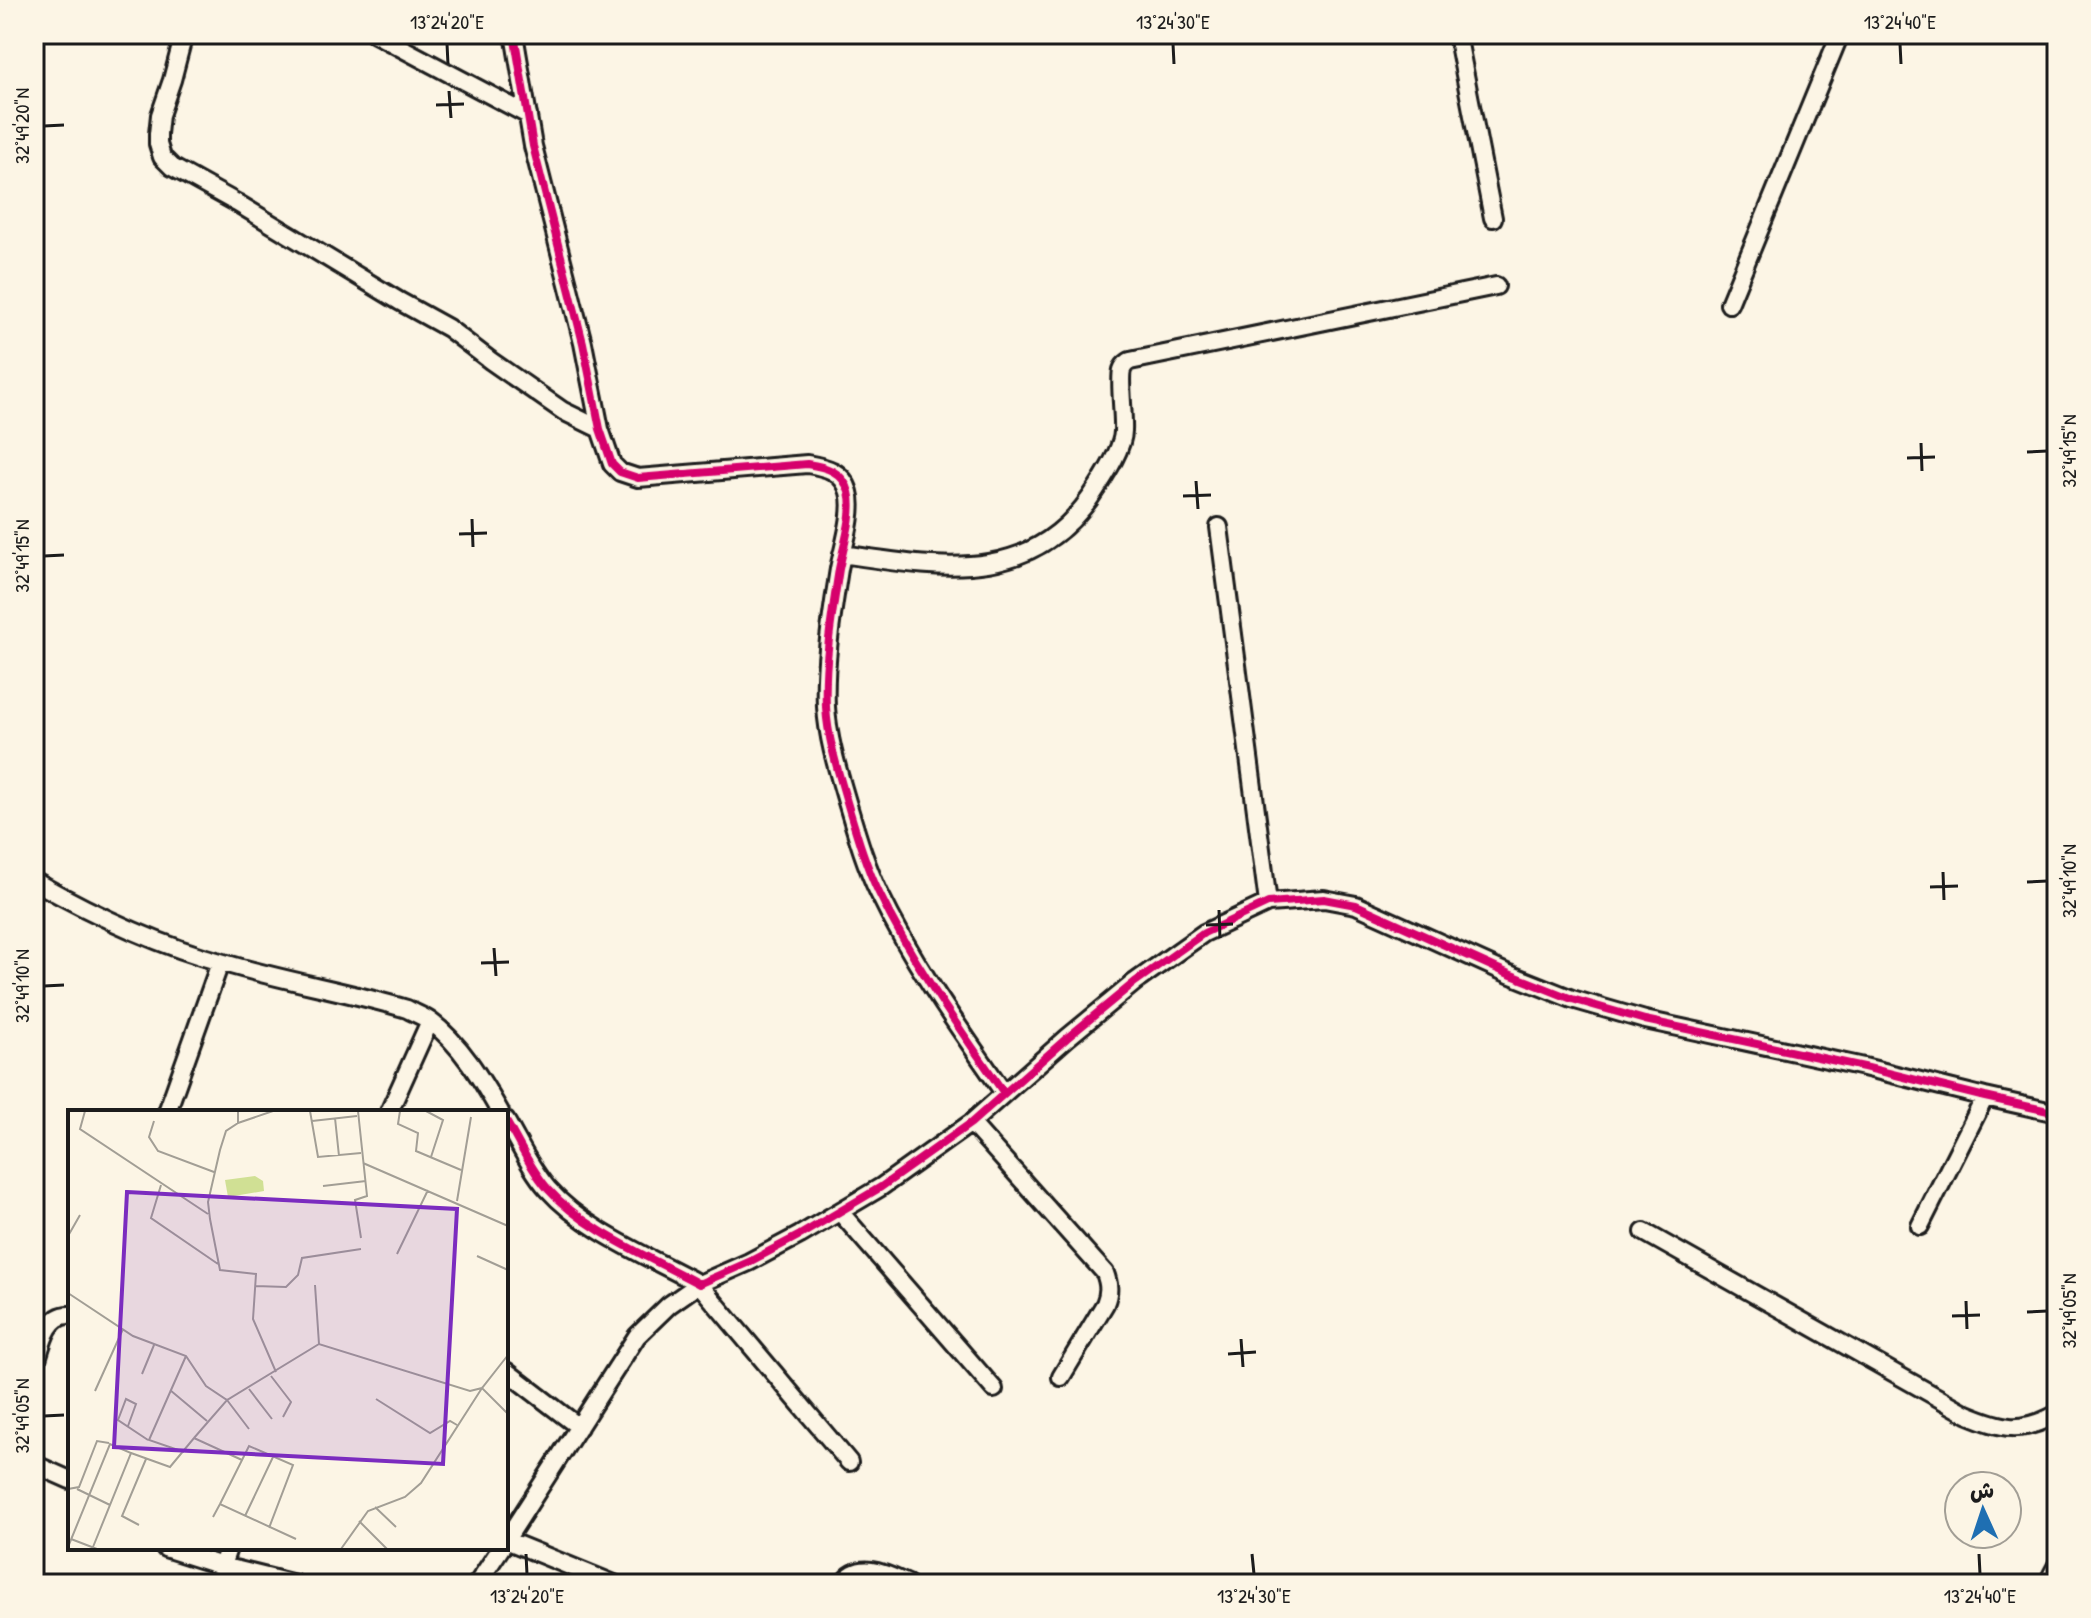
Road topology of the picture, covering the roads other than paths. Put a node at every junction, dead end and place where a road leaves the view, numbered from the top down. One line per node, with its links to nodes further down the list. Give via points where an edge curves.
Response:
1 (184, 34): 10 (street, via 159,125 160,151 172,167 448,328 563,411)
2 (375, 34): 6 (street)
3 (514, 34): 6 (street)
4 (1457, 34): 7 (street)
5 (1840, 34): 9 (street)
6 (528, 115): 10 (street)
7 (1493, 218)
8 (1496, 286): 12 (street, via 1130,361 1121,375 1123,435 1109,469 1066,526 1035,549 970,566)
9 (1729, 304)
10 (600, 429): 12 (street, via 612,464 638,478 807,464 836,472 849,492)
11 (1219, 527): 14 (street)
12 (842, 554): 17 (street, via 825,667 826,711 854,826 905,944)
13 (34, 881): 15 (street, via 85,910)
14 (1268, 903): 17 (street, via 1204,933 1135,982); 18 (street, via 1324,899 1356,905 1572,999)
15 (220, 963): 16 (street, via 377,1000); 19 (street)
16 (430, 1021): 20 (street); 21 (street, via 481,1079)
17 (1004, 1093): 23 (street)
18 (1985, 1097): 22 (street); 26 (street)
19 (168, 1110)
20 (390, 1110)
21 (499, 1110)
22 (2057, 1113)
23 (971, 1123): 25 (street); 32 (street, via 1105,1273 1109,1295)
24 (508, 1124): 28 (street, via 546,1187 566,1207 594,1228)
25 (840, 1212): 28 (street); 33 (street)
26 (1920, 1226)
27 (1644, 1232): 34 (street, via 1967,1414 2019,1428)
28 (699, 1284): 35 (street, via 637,1336); 36 (street)
29 (68, 1315): 30 (street, via 54,1319)
30 (34, 1369)
31 (508, 1373): 35 (street)
32 (1061, 1377)
33 (994, 1389)
34 (2057, 1414)
35 (579, 1427): 39 (street)
36 (849, 1462)
37 (34, 1464): 38 (street)
38 (68, 1479)
39 (508, 1537)
40 (508, 1541): 48 (street)
41 (171, 1550): 45 (street)
42 (227, 1550): 45 (street)
43 (500, 1550): 47 (street)
44 (2057, 1565): 51 (street)
45 (222, 1566): 46 (street)
46 (295, 1584)
47 (477, 1584)
48 (614, 1584)
49 (843, 1584): 50 (street, via 857,1572 870,1570)
50 (908, 1584)
51 (2047, 1584)

